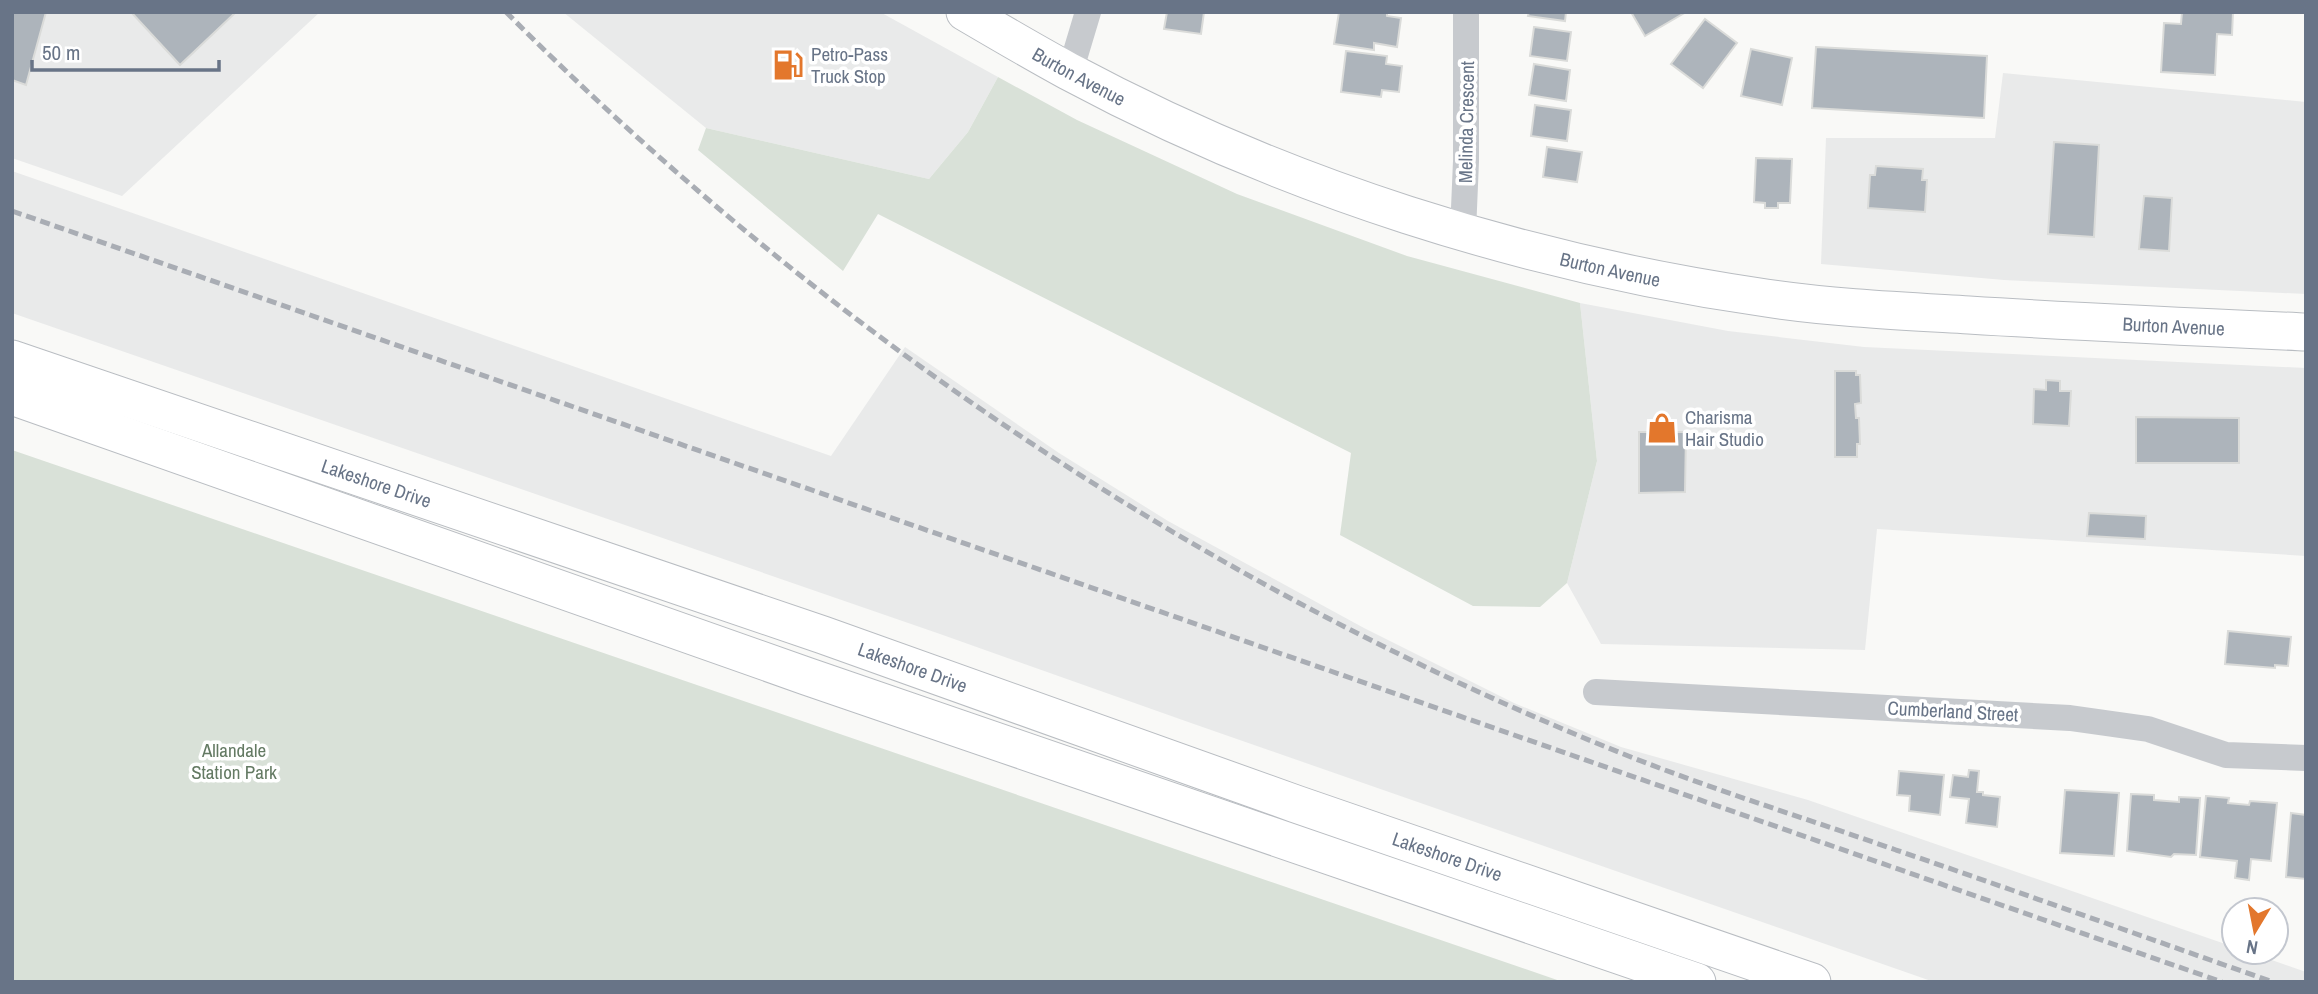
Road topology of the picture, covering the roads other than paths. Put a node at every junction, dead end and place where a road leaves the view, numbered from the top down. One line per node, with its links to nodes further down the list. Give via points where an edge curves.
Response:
1 (965, 12): 4 (main road, Burton Avenue)
2 (1088, 12): 4 (street)
3 (1466, 12): 5 (street, Melinda Crescent)
4 (1070, 72): 5 (main road, Burton Avenue, via 1238,152)
5 (1463, 232): 6 (main road, Burton Avenue, via 1574,262 1769,299 1927,313)
6 (2306, 332)
7 (12, 359): 12 (main road, Lakeshore Drive, via 810,631)
8 (12, 396): 11 (main road, Lakeshore Drive, via 793,672)
9 (1596, 692): 10 (street, Cumberland Street, via 2070,718 2148,729 2226,755)
10 (2306, 758)
11 (1697, 982)
12 (1812, 982)

